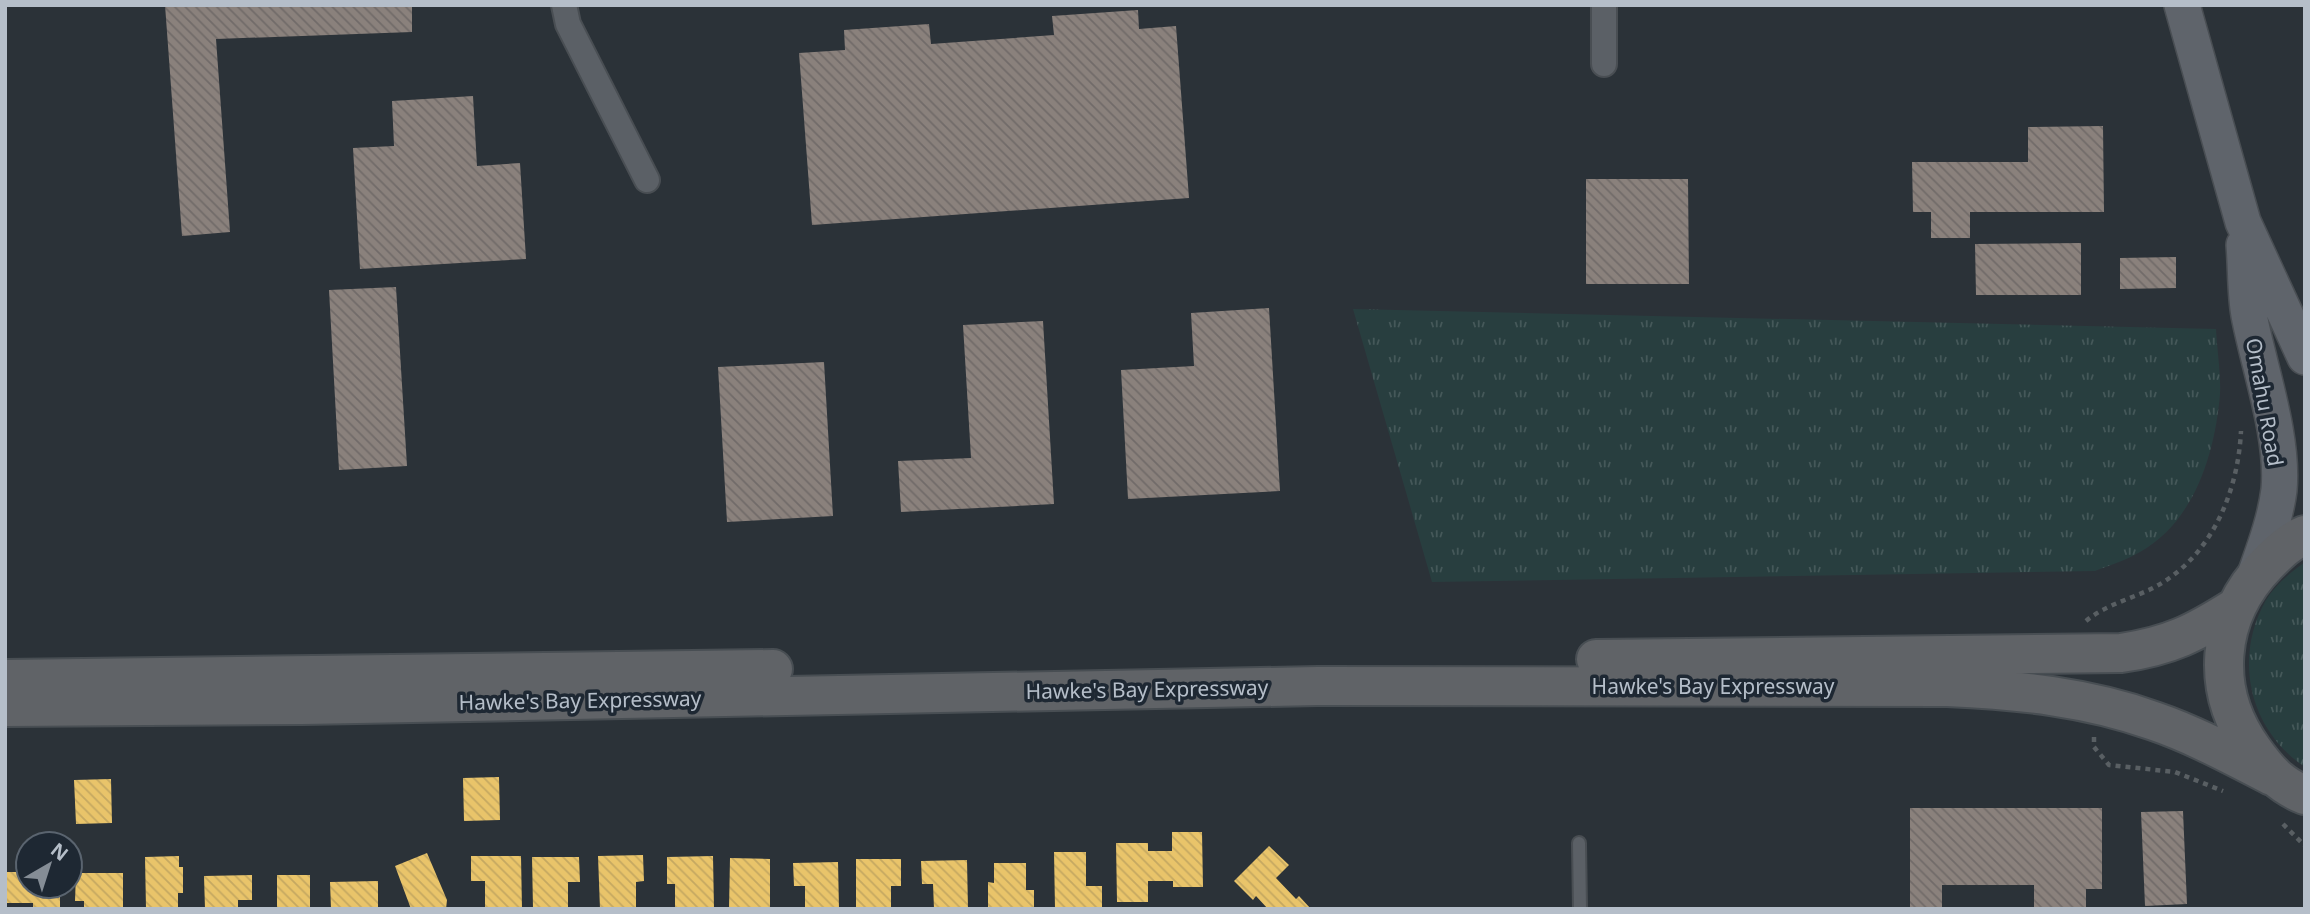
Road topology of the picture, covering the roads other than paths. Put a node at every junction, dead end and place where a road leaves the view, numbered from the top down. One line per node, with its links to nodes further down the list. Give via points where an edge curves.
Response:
1 (564, 5): 5 (street, via 568,24)
2 (1604, 5): 4 (street)
3 (2182, 5): 6 (main road, Omahu Road)
4 (1604, 64)
5 (647, 180)
6 (2243, 222): 7 (main road, Omahu Road); 9 (main road, Omahu Road, via 2248,312 2273,425 2279,488 2272,528)
7 (2305, 357)
8 (2305, 535): 9 (highway, via 2278,552)
9 (2245, 592): 10 (highway, Hawke's Bay Expressway, via 2198,631 2176,641 2151,649 2084,655); 12 (highway, via 2223,662 2225,687 2240,733)
10 (5, 679)
11 (5, 707): 12 (highway, Hawke's Bay Expressway, via 1318,686 1947,687 2007,690 2102,705 2199,738)
12 (2272, 776): 13 (highway, Hawke's Bay Expressway)
13 (2305, 796)
14 (1579, 844): 15 (lane)
15 (1580, 909)

